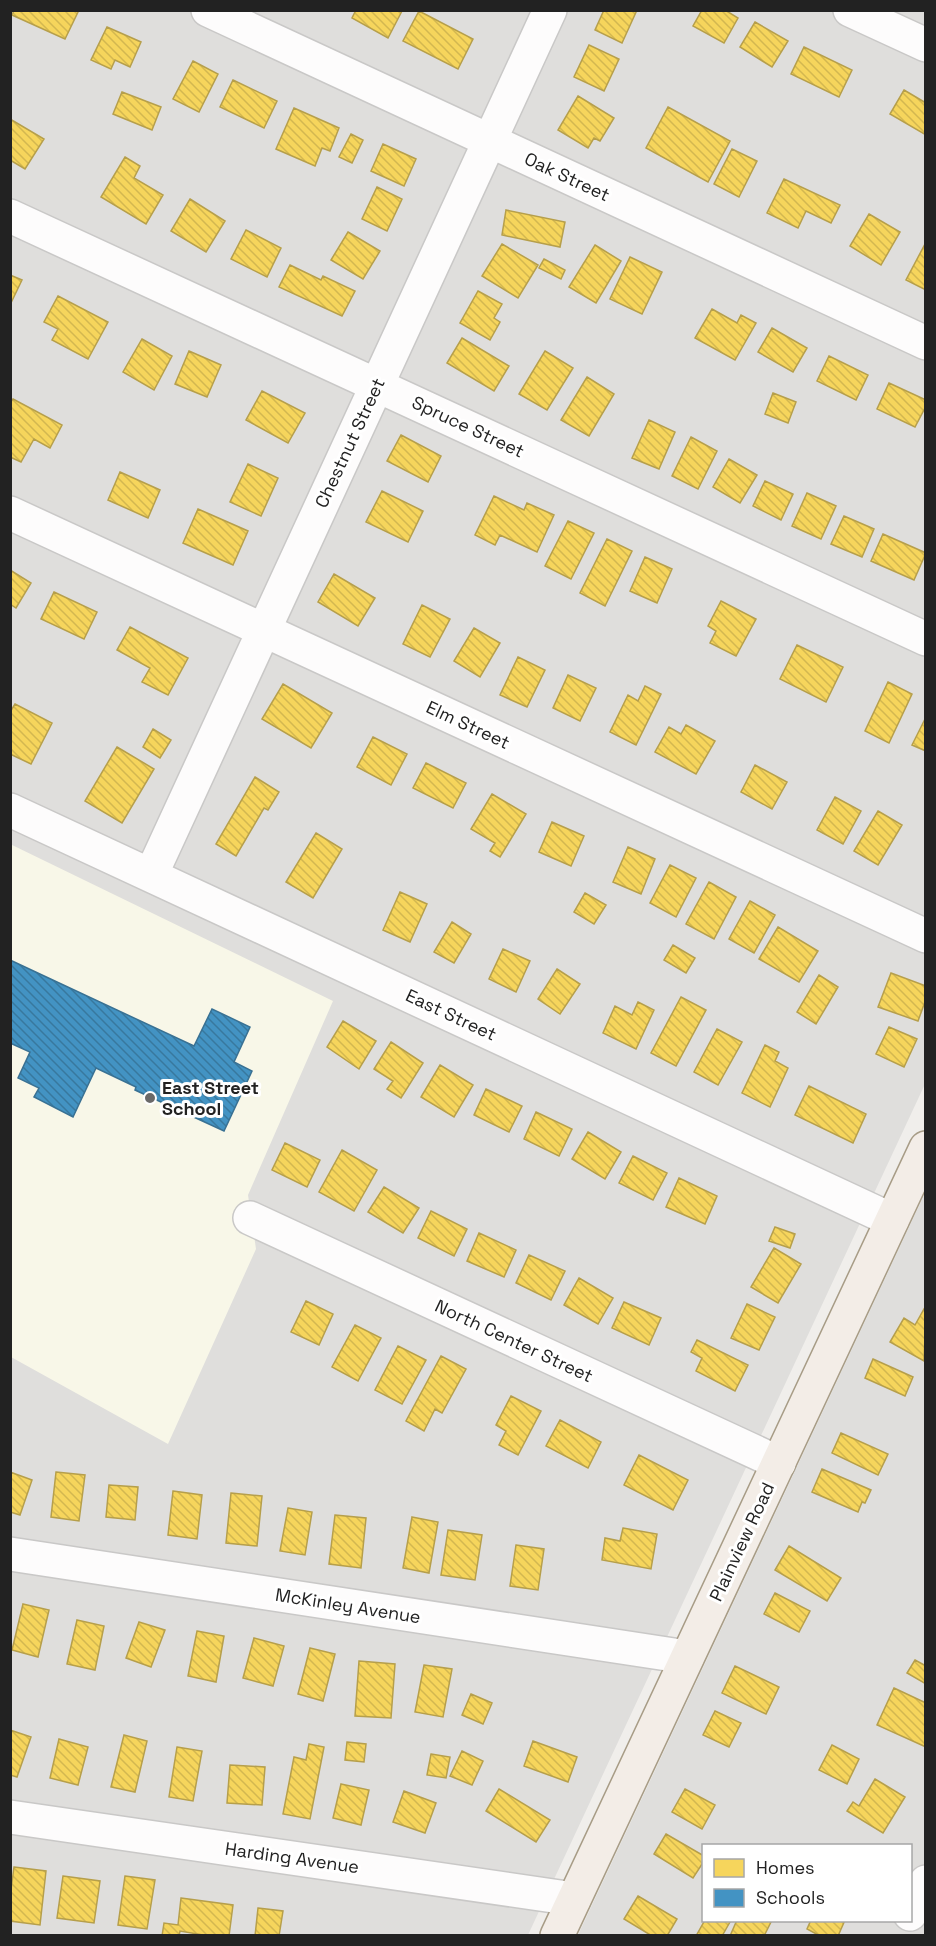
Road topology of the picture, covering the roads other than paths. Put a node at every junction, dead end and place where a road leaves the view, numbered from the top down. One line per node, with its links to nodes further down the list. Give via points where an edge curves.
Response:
1 (208, 10): 5 (street, Oak Street)
2 (550, 10): 5 (street, Chestnut Street)
3 (850, 10): 4 (street)
4 (926, 45)
5 (489, 141): 7 (street, Oak Street); 8 (street, Chestnut Street)
6 (10, 216): 8 (street, Spruce Street)
7 (926, 343)
8 (377, 385): 10 (street, Chestnut Street); 11 (street, Spruce Street)
9 (10, 513): 10 (street, Elm Street)
10 (263, 630): 13 (street, Chestnut Street); 14 (street, Elm Street)
11 (926, 639)
12 (10, 810): 13 (street, East Street)
13 (151, 875): 17 (street, East Street)
14 (926, 936)
15 (926, 1148): 17 (main road, Plainview Road)
16 (250, 1218): 18 (street, North Center Street)
17 (892, 1220): 18 (main road, Plainview Road)
18 (779, 1463): 20 (main road, Plainview Road)
19 (10, 1554): 20 (street, McKinley Avenue)
20 (687, 1657): 23 (main road, Plainview Road)
21 (10, 1817): 23 (street, Harding Avenue)
22 (926, 1882): 24 (street)
23 (574, 1899): 25 (main road, Plainview Road)
24 (912, 1910)
25 (557, 1935)

